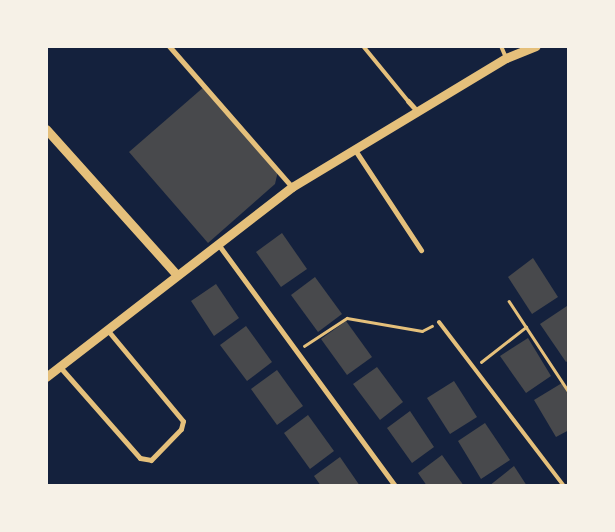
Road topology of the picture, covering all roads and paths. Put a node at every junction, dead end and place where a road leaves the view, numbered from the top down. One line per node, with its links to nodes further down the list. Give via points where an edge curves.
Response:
1 (169, 46): 10 (street)
2 (363, 46): 6 (lane)
3 (501, 46): 5 (lane)
4 (536, 46): 5 (street)
5 (506, 58): 7 (street)
6 (408, 101): 7 (street)
7 (417, 111): 9 (street)
8 (46, 129): 13 (street)
9 (355, 150): 10 (street); 12 (street)
10 (292, 187): 11 (street)
11 (217, 243): 13 (street); 18 (street)
12 (421, 250)
13 (177, 276): 17 (street)
14 (509, 301): 16 (path)
15 (439, 322): 18 (path, via 422,331 348,318); 20 (lane)
16 (526, 327): 20 (path); 22 (path)
17 (109, 332): 19 (street); 19 (street, via 183,421 182,429 151,460 145,461)
18 (296, 351): 23 (street)
19 (60, 367): 21 (street)
20 (474, 367): 24 (lane)
21 (46, 378)
22 (569, 392)
23 (395, 486)
24 (564, 486)

